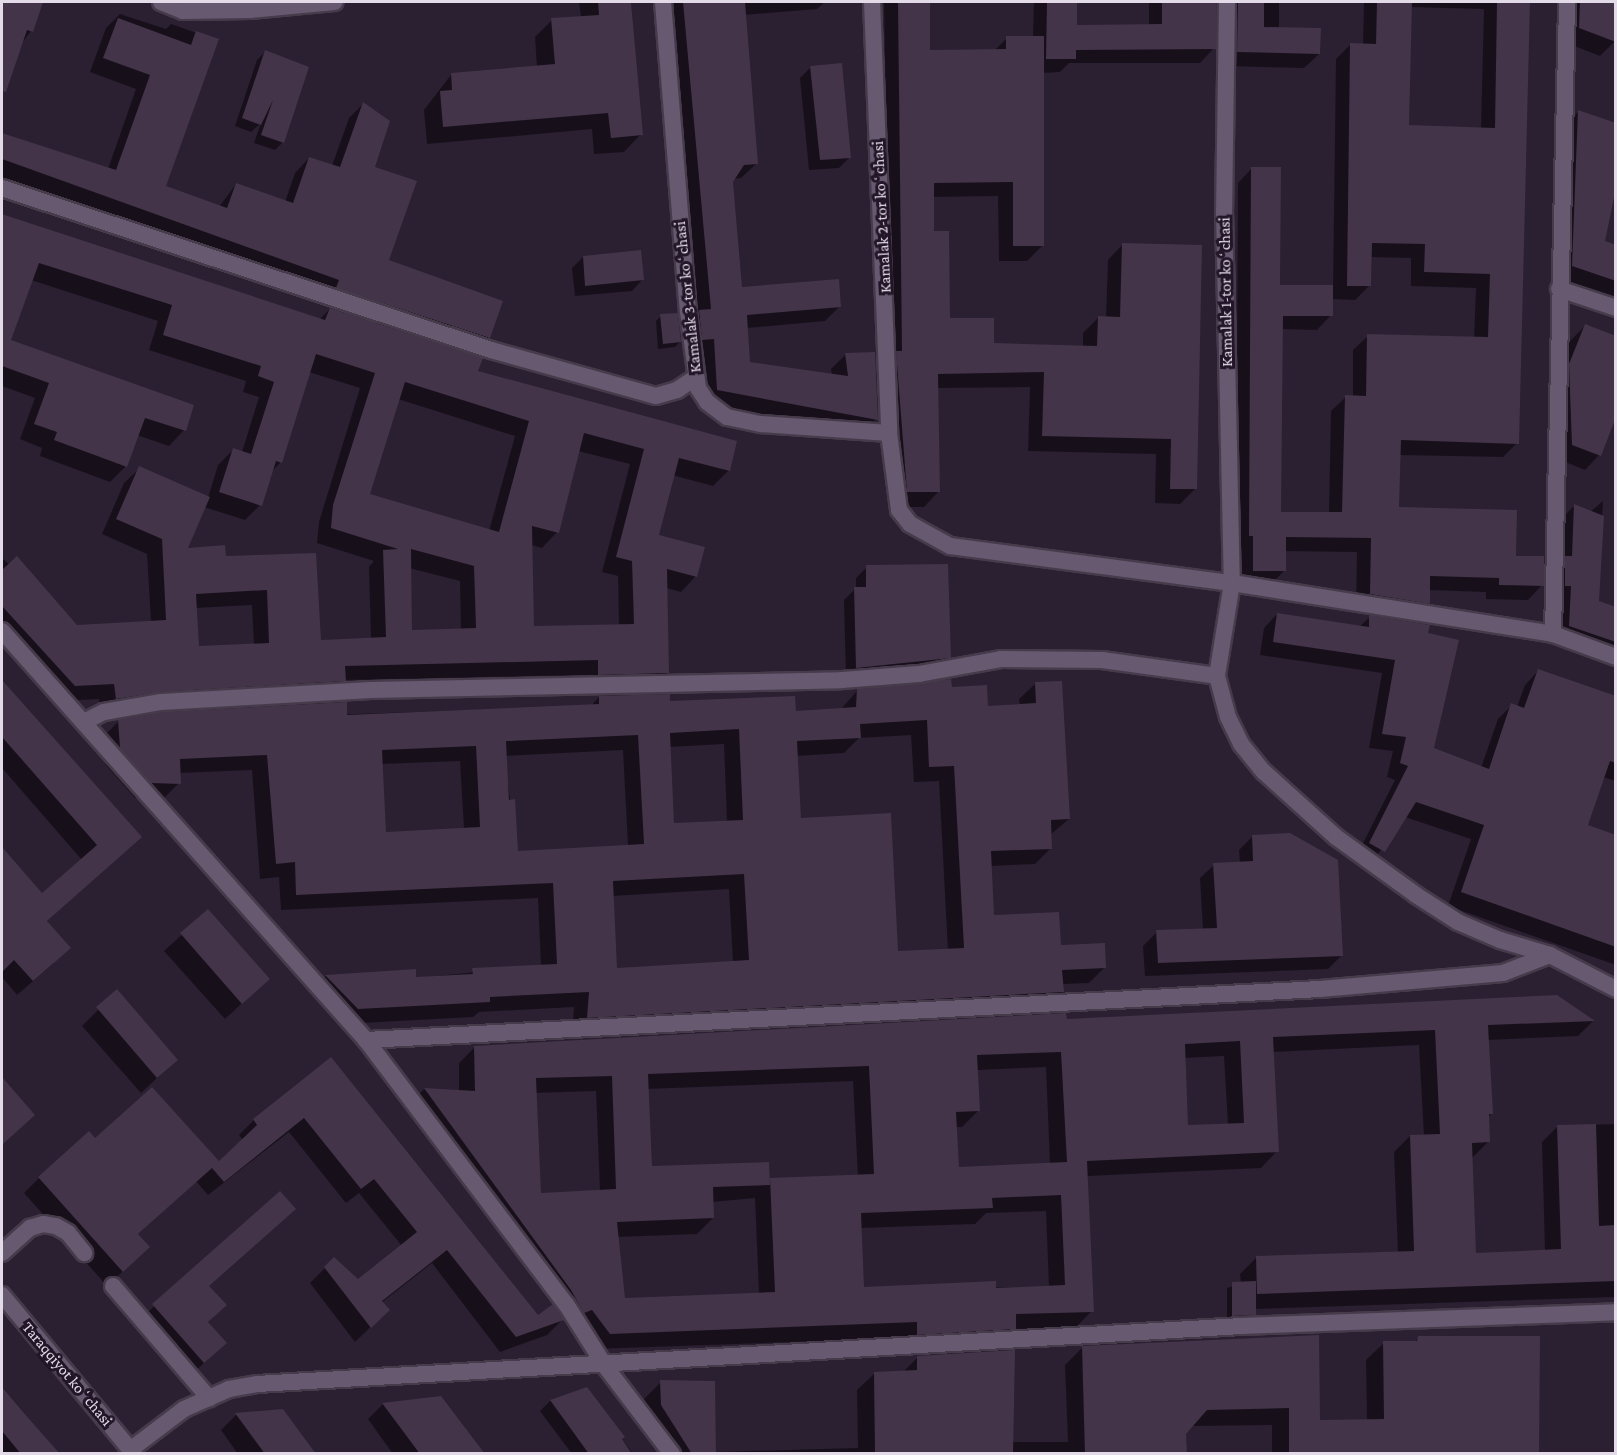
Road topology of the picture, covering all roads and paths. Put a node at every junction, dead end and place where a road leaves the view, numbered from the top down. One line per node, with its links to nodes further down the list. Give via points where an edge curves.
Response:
1 (161, 2): 2 (street, via 183,11 196,11)
2 (335, 2)
3 (663, 2): 10 (street, Kamalak 3-tor koʻchasi)
4 (872, 2): 11 (street, Kamalak 2-tor koʻchasi)
5 (1227, 2): 12 (street, Kamalak 1-tor koʻchasi, via 1224,210)
6 (1567, 2): 8 (street)
7 (2, 188): 10 (street, via 492,350 656,396 677,390)
8 (1559, 289): 9 (street); 14 (street)
9 (1616, 308)
10 (696, 377): 11 (street, Kamalak 3-tor koʻchasi, via 707,402 728,417 761,424)
11 (890, 433): 12 (street, Kamalak 2-tor koʻchasi, via 899,510 910,524 933,539 950,546)
12 (1232, 583): 14 (street, Kamalak 2-tor koʻchasi); 16 (street, Kamalak 1-tor koʻchasi)
13 (2, 631): 17 (street)
14 (1553, 634): 15 (street, Kamalak 2-tor koʻchasi)
15 (1616, 657)
16 (1217, 676): 17 (street, via 1102,660 1001,659 919,674 842,680 371,690 161,702 104,712); 18 (street, via 1228,717 1241,744 1264,772 1336,837 1458,922)
17 (86, 721): 20 (street, via 328,1002)
18 (1550, 955): 19 (street); 20 (street, via 1503,973 1320,989)
19 (1616, 989)
20 (366, 1040): 26 (street, via 566,1304)
21 (2, 1253): 22 (street, via 30,1228 42,1224 68,1233)
22 (84, 1253)
23 (113, 1286): 27 (street)
24 (2, 1294): 28 (street, Taraqqiyot koʻchasi)
25 (1616, 1312): 26 (street, via 836,1348)
26 (605, 1366): 27 (street, via 257,1384); 29 (street)
27 (209, 1398): 28 (street, via 184,1409)
28 (132, 1452)
29 (672, 1454)

